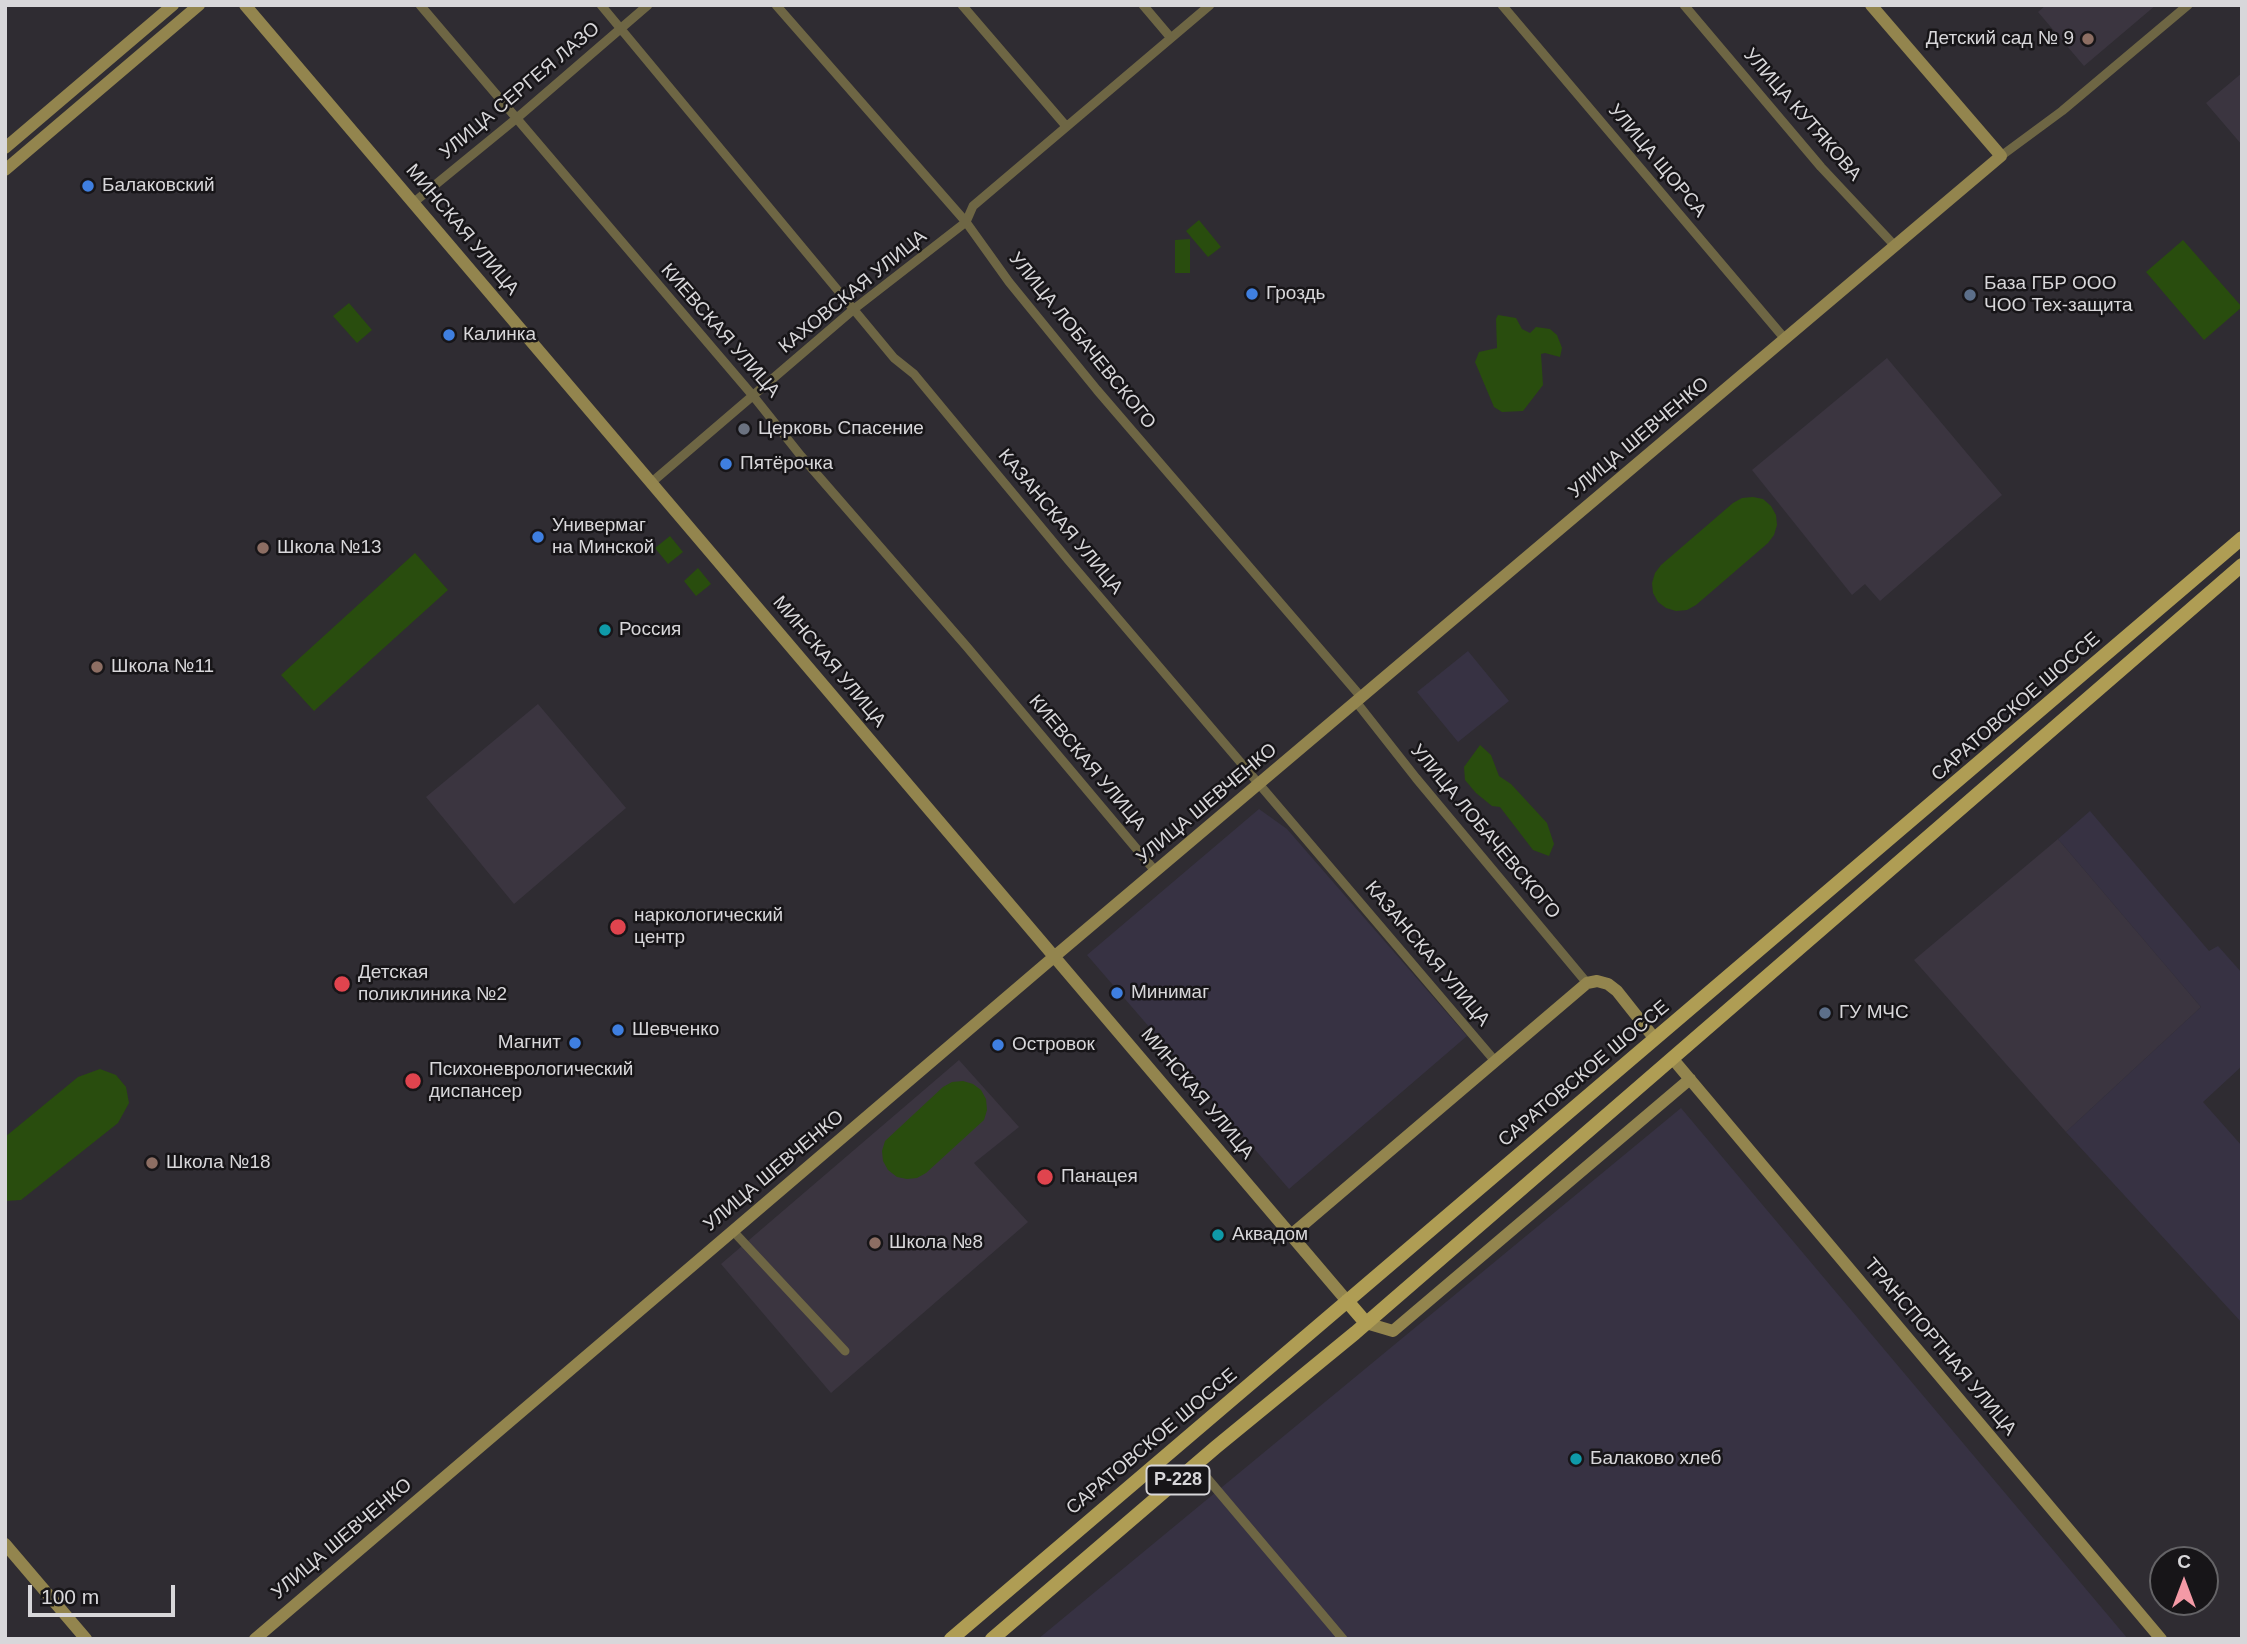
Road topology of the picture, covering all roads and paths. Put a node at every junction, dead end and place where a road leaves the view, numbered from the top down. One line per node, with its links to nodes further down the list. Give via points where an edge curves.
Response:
1 (173, 5): 19 (main road)
2 (200, 5): 21 (main road)
3 (245, 5): 22 (main road, МИНСКАЯ УЛИЦА)
4 (420, 5): 17 (street, КИЕВСКАЯ УЛИЦА)
5 (601, 5): 15 (street, КАЗАНСКАЯ УЛИЦА)
6 (648, 5): 15 (street, УЛИЦА СЕРГЕЯ ЛАЗО)
7 (776, 5): 24 (street, УЛИЦА ЛОБАЧЕВСКОГО)
8 (962, 5): 18 (street)
9 (1143, 5): 16 (street)
10 (1210, 5): 16 (street, КАХОВСКАЯ УЛИЦА)
11 (1502, 5): 28 (street, УЛИЦА ЩОРСА)
12 (1685, 5): 26 (street, УЛИЦА КУТЯКОВА, via 1821,167)
13 (1871, 5): 20 (main road)
14 (2189, 5): 20 (street, УЛИЦА ШЕВЧЕНКО)
15 (621, 29): 17 (street, УЛИЦА СЕРГЕЯ ЛАЗО); 27 (street, КАЗАНСКАЯ УЛИЦА)
16 (1171, 38): 18 (street, КАХОВСКАЯ УЛИЦА)
17 (517, 118): 22 (street, УЛИЦА СЕРГЕЯ ЛАЗО); 29 (street, КИЕВСКАЯ УЛИЦА)
18 (1066, 126): 23 (street, КАХОВСКАЯ УЛИЦА)
19 (5, 148)
20 (2001, 156): 26 (main road, УЛИЦА ШЕВЧЕНКО)
21 (5, 170)
22 (413, 203): 30 (main road, МИНСКАЯ УЛИЦА)
23 (973, 206): 24 (street); 25 (street, КАХОВСКАЯ УЛИЦА)
24 (954, 209): 25 (street, УЛИЦА ЛОБАЧЕВСКОГО)
25 (966, 222): 27 (street, КАХОВСКАЯ УЛИЦА); 33 (street, УЛИЦА ЛОБАЧЕВСКОГО, via 1097,390)
26 (1895, 246): 28 (main road, УЛИЦА ШЕВЧЕНКО)
27 (854, 309): 29 (street, КАХОВСКАЯ УЛИЦА); 34 (street, КАЗАНСКАЯ УЛИЦА, via 894,358 914,374)
28 (1785, 339): 33 (main road, УЛИЦА ШЕВЧЕНКО)
29 (754, 397): 30 (street, КАХОВСКАЯ УЛИЦА); 35 (street, КИЕВСКАЯ УЛИЦА)
30 (652, 482): 36 (main road, МИНСКАЯ УЛИЦА)
31 (2242, 538): 38 (main road, САРАТОВСКОЕ ШОССЕ)
32 (2242, 565): 39 (main road, САРАТОВСКОЕ ШОССЕ)
33 (1360, 700): 34 (main road, УЛИЦА ШЕВЧЕНКО); 37 (street, УЛИЦА ЛОБАЧЕВСКОГО, via 1416,778)
34 (1259, 785): 35 (main road, УЛИЦА ШЕВЧЕНКО); 40 (street, КАЗАНСКАЯ УЛИЦА)
35 (1156, 872): 36 (main road, УЛИЦА ШЕВЧЕНКО)
36 (1055, 956): 42 (main road, УЛИЦА ШЕВЧЕНКО); 43 (main road, МИНСКАЯ УЛИЦА)
37 (1587, 983): 38 (main road, via 1597,981 1617,991); 40 (main road)
38 (1656, 1039): 39 (main road); 44 (main road, САРАТОВСКОЕ ШОССЕ)
39 (1672, 1058): 41 (main road, ТРАНСПОРТНАЯ УЛИЦА); 45 (main road, САРАТОВСКОЕ ШОССЕ)
40 (1495, 1061): 43 (main road)
41 (1690, 1079): 45 (main road, via 1393,1331); 54 (main road, ТРАНСПОРТНАЯ УЛИЦА)
42 (733, 1231): 46 (street); 50 (main road, УЛИЦА ШЕВЧЕНКО)
43 (1291, 1235): 44 (main road, МИНСКАЯ УЛИЦА)
44 (1347, 1301): 45 (main road, МИНСКАЯ УЛИЦА); 51 (main road, САРАТОВСКОЕ ШОССЕ)
45 (1366, 1323): 47 (main road, САРАТОВСКОЕ ШОССЕ / Р-228)
46 (845, 1351)
47 (1196, 1465): 52 (main road, САРАТОВСКОЕ ШОССЕ / Р-228); 53 (street)
48 (5, 1544): 49 (main road)
49 (86, 1639)
50 (254, 1639)
51 (951, 1639)
52 (992, 1639)
53 (1343, 1639)
54 (2161, 1639)

